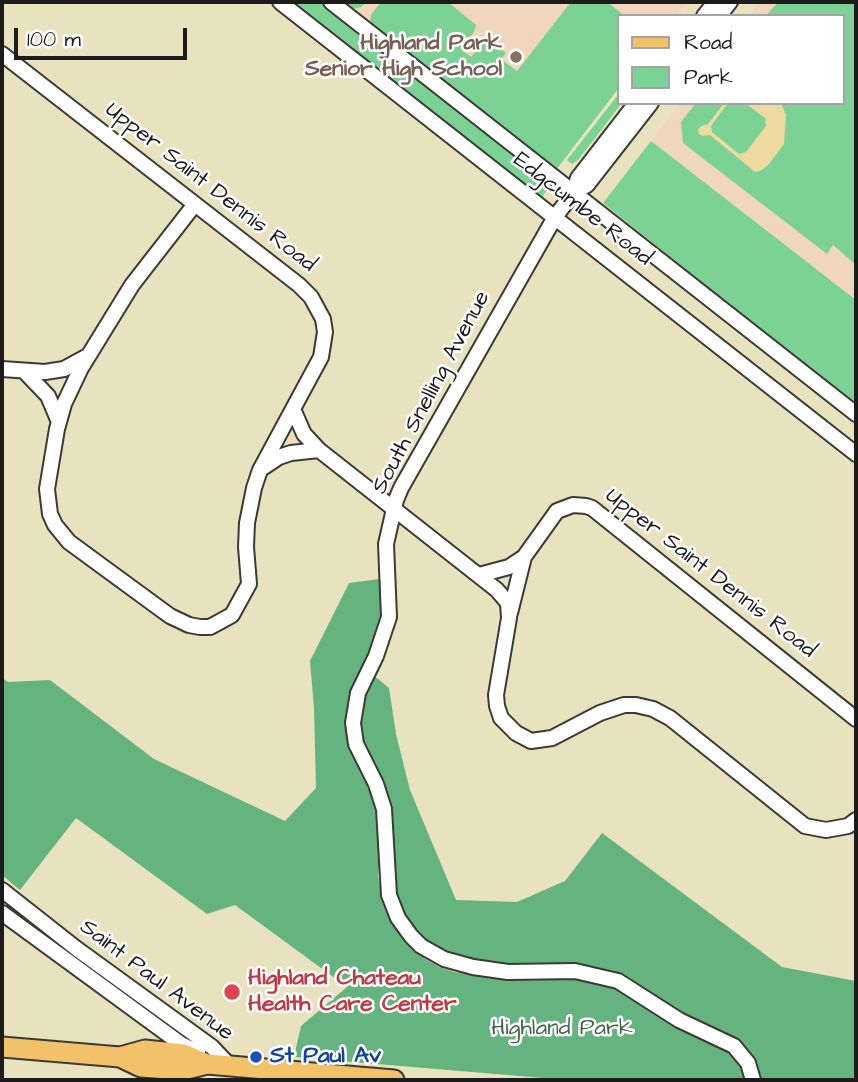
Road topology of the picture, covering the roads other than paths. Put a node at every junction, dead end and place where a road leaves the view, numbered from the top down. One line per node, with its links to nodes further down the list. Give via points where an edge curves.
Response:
1 (280, 2): 8 (street, Edgcumbe Road)
2 (331, 2): 6 (street, Edgcumbe Road)
3 (2, 54): 7 (street, Upper Saint Dennis Road)
4 (634, 105): 6 (street, South Snelling Avenue, via 578,178)
5 (649, 105): 6 (street, South Snelling Avenue, via 587,185)
6 (574, 192): 8 (street, South Snelling Avenue); 13 (street, Edgcumbe Road)
7 (195, 204): 9 (street, Upper Saint Dennis Road, via 132,285); 12 (street, Upper Saint Dennis Road, via 299,285 318,307 325,332 321,357)
8 (555, 217): 16 (street, Edgcumbe Road); 18 (street, South Snelling Avenue, via 401,488)
9 (88, 356): 11 (street, via 64,369); 14 (street, Upper Saint Dennis Road)
10 (2, 369): 11 (street)
11 (25, 372): 14 (street, via 48,396)
12 (293, 409): 15 (street, via 304,434); 17 (street, Upper Saint Dennis Road)
13 (856, 414)
14 (59, 422): 17 (street, Upper Saint Dennis Road, via 47,489 55,525 80,550 189,625 210,627 221,622 232,615 244,595 249,584 247,523)
15 (319, 450): 17 (street, via 279,457); 18 (street)
16 (856, 454)
17 (260, 470)
18 (394, 510): 20 (street); 30 (street, South Snelling Avenue, via 386,544 389,617 358,693 353,723 356,744 384,809 386,884 398,918 421,946 456,963 508,972 575,971 618,981 679,1020 734,1046 748,1062)
19 (524, 556): 20 (street, Upper Saint Dennis Road, via 509,567); 21 (street); 22 (street, Upper Saint Dennis Road, via 557,511 581,504 592,509)
20 (479, 575): 21 (street, via 508,603)
21 (509, 618): 23 (street, via 497,705 501,718 523,738 552,738 624,705 653,709 806,826 826,830)
22 (856, 719)
23 (856, 820)
24 (2, 890): 27 (street, Saint Paul Avenue, via 212,1047)
25 (2, 913): 27 (street, Saint Paul Avenue, via 181,1044)
26 (2, 1047): 27 (main road, via 120,1057 145,1050)
27 (231, 1067): 28 (main road)
28 (333, 1078): 29 (main road)
29 (394, 1080)
30 (753, 1080)

